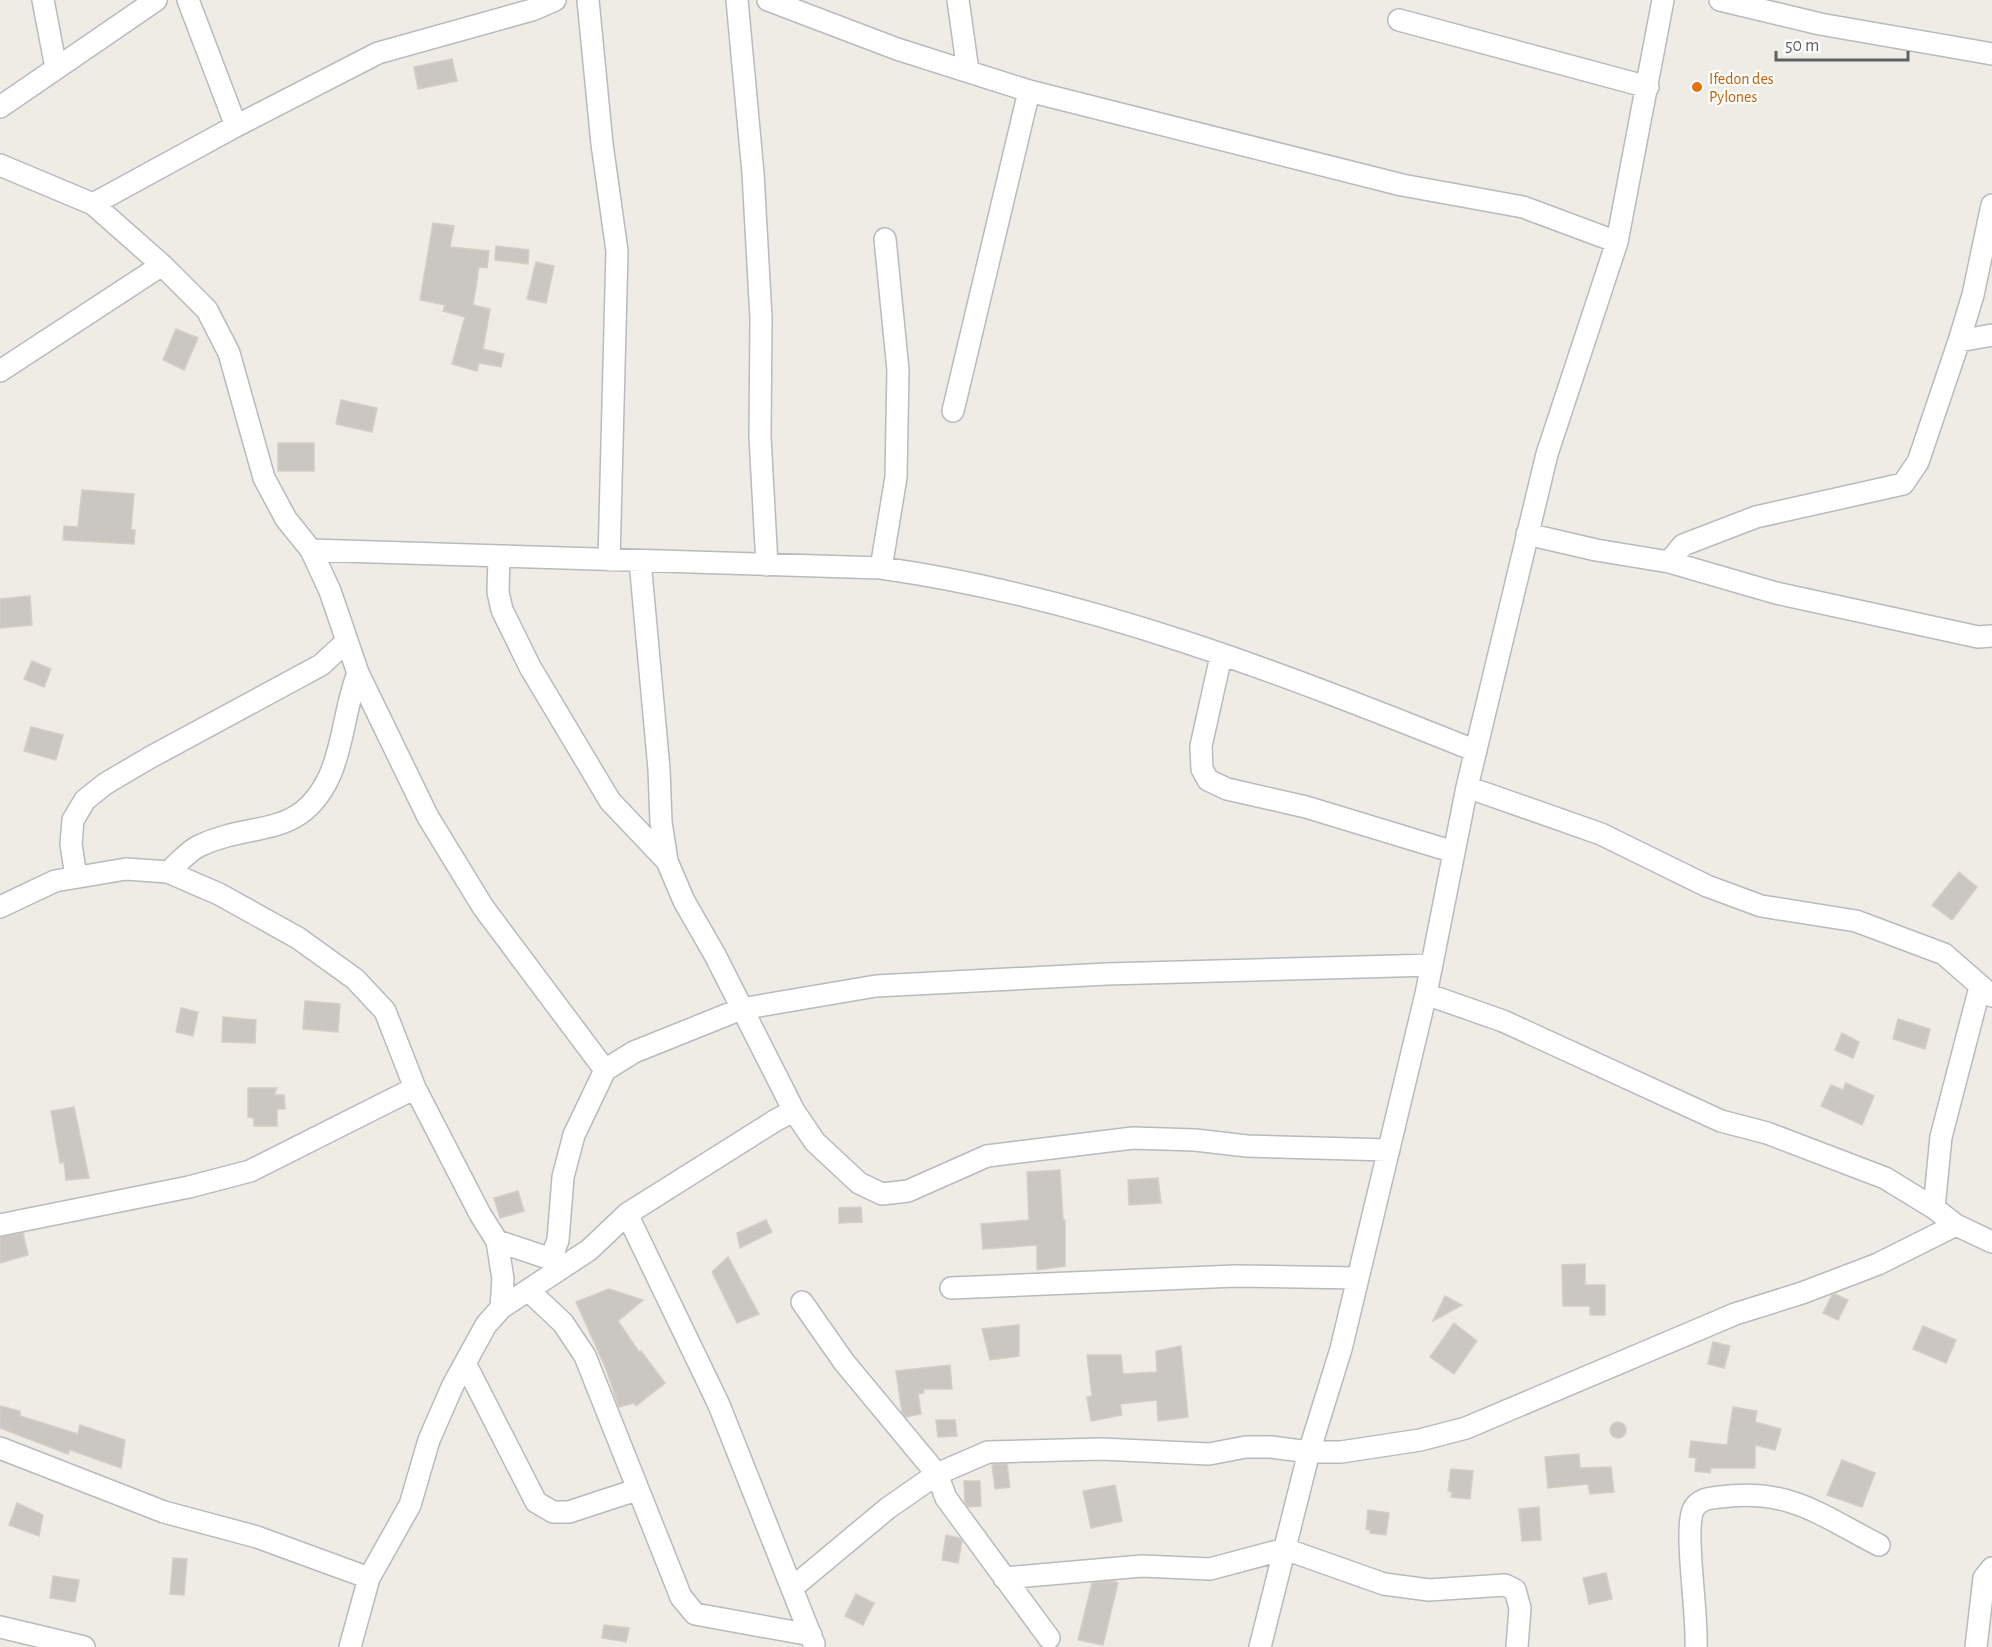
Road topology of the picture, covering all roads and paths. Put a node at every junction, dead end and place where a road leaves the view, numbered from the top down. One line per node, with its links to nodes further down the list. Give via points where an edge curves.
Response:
1 (43, 0): 13 (street)
2 (156, 0): 13 (street)
3 (188, 0): 18 (street)
4 (555, 0): 18 (street, via 378,53)
5 (588, 0): 32 (street, via 617,251)
6 (737, 0): 35 (street, via 761,318 760,437)
7 (768, 0): 14 (street, via 897,50)
8 (958, 0): 14 (street)
9 (1663, 0): 15 (street)
10 (1720, 0): 12 (street, via 1820,24)
11 (1399, 20): 15 (street)
12 (1992, 54)
13 (56, 68): 17 (street)
14 (968, 70): 16 (street)
15 (1648, 87): 23 (street)
16 (1029, 91): 23 (street, via 1402,185 1523,207); 28 (street)
17 (0, 107)
18 (236, 126): 20 (street)
19 (0, 165): 20 (street)
20 (93, 204): 24 (street)
21 (1992, 205): 26 (street)
22 (885, 239): 36 (street, via 898,370 896,477)
23 (1617, 242): 29 (street, via 1547,454)
24 (162, 265): 27 (street); 30 (street, via 207,310 229,353 264,478 286,519)
25 (1992, 335): 26 (street)
26 (1959, 341): 34 (street, via 1918,462 1903,483 1756,517 1683,545)
27 (0, 371)
28 (952, 411)
29 (1527, 534): 34 (street); 41 (street)
30 (311, 550): 31 (street); 38 (street, via 330,591)
31 (499, 556): 32 (street); 44 (street, via 502,610 530,667 610,801)
32 (609, 560): 33 (street)
33 (640, 561): 35 (street); 44 (street)
34 (1669, 562): 37 (street, via 1776,593 1978,637)
35 (767, 565): 36 (street)
36 (881, 568): 39 (street, via 952,578 1085,611)
37 (1992, 636)
38 (346, 642): 40 (street); 46 (street, via 321,665 149,758 85,800 73,820 71,844)
39 (1221, 656): 41 (street, via 1296,679); 43 (street, via 1201,746 1202,769 1208,780 1227,789 1306,807)
40 (358, 673): 45 (street, via 330,774 311,806 283,824 198,846); 52 (street, via 428,817 483,907)
41 (1476, 751): 42 (street)
42 (1467, 787): 43 (street); 49 (street, via 1601,834 1707,886 1761,906 1856,921 1944,954)
43 (1454, 852): 48 (street)
44 (666, 861): 51 (street)
45 (168, 872): 46 (street, via 126,869); 53 (street, via 219,894 298,938 355,979 385,1011)
46 (76, 877): 47 (street, via 55,881)
47 (0, 907)
48 (1432, 965): 50 (street); 51 (street, via 1107,974 887,986)
49 (1986, 992): 56 (street, via 1941,1137)
50 (1426, 994): 55 (street); 56 (street, via 1503,1021 1721,1121 1767,1133 1885,1178)
51 (741, 1009): 52 (street, via 634,1052); 54 (street)
52 (605, 1070): 62 (street, via 574,1135 563,1177)
53 (415, 1088): 58 (street, via 250,1171); 60 (street)
54 (794, 1111): 55 (street, via 815,1142 859,1183 882,1194 908,1191 987,1156 1132,1138); 57 (street)
55 (1389, 1150): 63 (street)
56 (1934, 1208): 59 (street)
57 (627, 1214): 62 (street, via 589,1250); 78 (street, via 719,1405)
58 (0, 1225)
59 (1956, 1225): 61 (street); 70 (street, via 1878,1264 1735,1314 1466,1428 1420,1440 1341,1452)
60 (497, 1241): 62 (street); 67 (street, via 503,1279)
61 (1992, 1242)
62 (557, 1264): 65 (street)
63 (1358, 1278): 64 (street, via 1235,1276); 70 (street)
64 (951, 1288)
65 (528, 1290): 67 (street); 72 (street, via 563,1323 585,1356)
66 (802, 1302): 71 (street, via 844,1362)
67 (501, 1308): 68 (street, via 486,1325)
68 (465, 1364): 72 (street, via 536,1502 553,1512 568,1512); 76 (street, via 429,1440 410,1505)
69 (0, 1448): 76 (street, via 164,1512 257,1537)
70 (1309, 1452): 71 (street, via 1271,1446 1209,1454 1101,1449 988,1452); 74 (street)
71 (937, 1474): 77 (street, via 946,1498); 78 (street, via 888,1508)
72 (636, 1490): 81 (street, via 681,1597 694,1614)
73 (1879, 1545): 86 (street, via 1794,1501 1773,1495 1749,1493 1705,1498 1694,1508 1690,1526)
74 (1285, 1549): 77 (street, via 1210,1569 1142,1566); 84 (street); 85 (street, via 1384,1584 1429,1590 1505,1585 1515,1590 1520,1608)
75 (1992, 1568): 87 (street, via 1984,1578)
76 (369, 1578): 83 (street)
77 (1004, 1578): 80 (street)
78 (792, 1588): 81 (street)
79 (0, 1627): 82 (street)
80 (1049, 1638)
81 (813, 1641)
82 (84, 1647)
83 (350, 1647)
84 (1260, 1647)
85 (1517, 1647)
86 (1696, 1647)
87 (1976, 1647)

